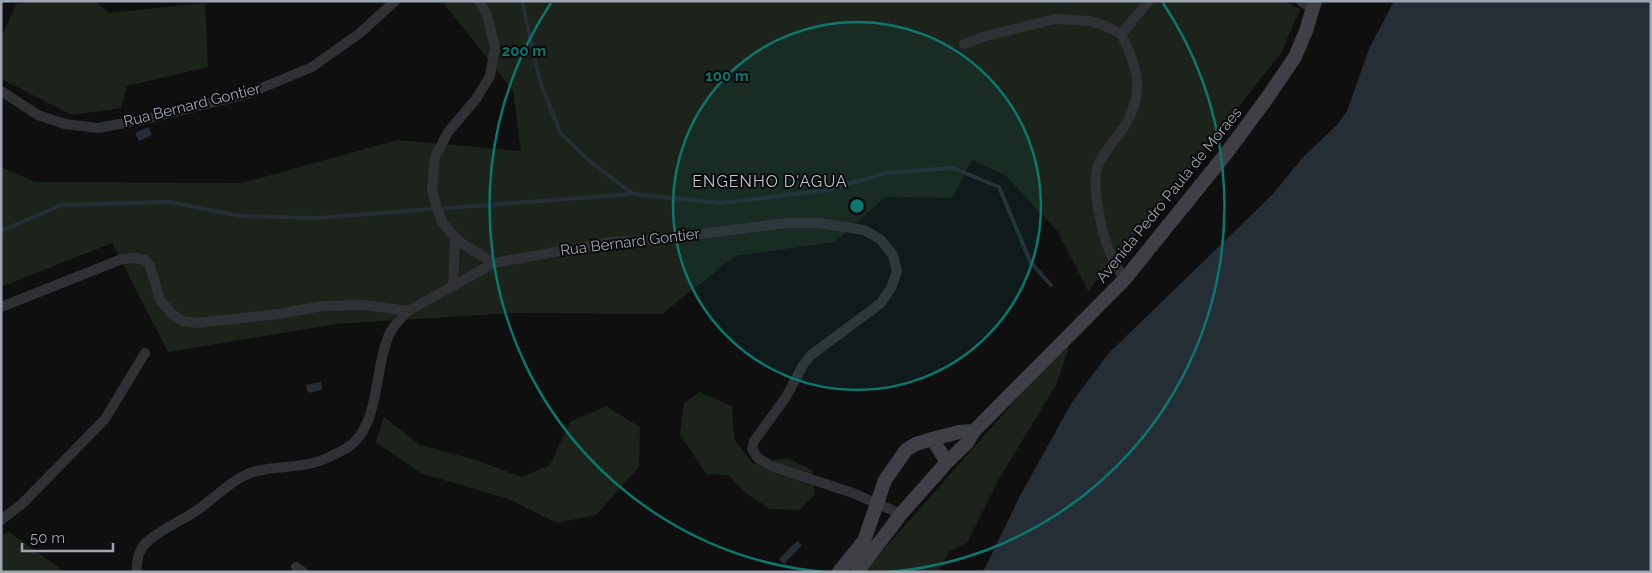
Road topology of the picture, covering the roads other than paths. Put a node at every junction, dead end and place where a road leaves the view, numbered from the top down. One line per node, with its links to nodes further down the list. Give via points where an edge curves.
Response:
1 (396, 1): 7 (street, Rua Bernard Gontier, via 360,33 312,67 247,94 146,119 98,128 65,124 38,115)
2 (479, 1): 8 (street, via 487,14 495,47 490,76 476,99 448,132 434,157 432,189 436,209)
3 (1149, 1): 5 (street)
4 (1310, 4): 10 (main road, Avenida Pedro Paula de Moraes, via 1295,57 1225,156)
5 (1121, 34): 6 (street, via 1091,21 1055,19); 10 (street, via 1137,75 1136,94 1132,115 1097,166 1094,183 1108,249)
6 (964, 44)
7 (1, 91)
8 (456, 238): 9 (street); 11 (street)
9 (494, 263): 11 (street, Rua Bernard Gontier); 18 (street, Rua Bernard Gontier, via 610,242 656,240 785,223 819,223 864,230 880,238 892,255 897,271 891,288 881,302 811,355 754,441 752,449 758,458 771,466)
10 (1124, 280): 15 (main road, Avenida Pedro Paula de Moraes)
11 (453, 286): 13 (street, Rua Bernard Gontier)
12 (1, 307): 13 (street, via 122,259 136,258 145,260 150,266 160,300 182,321 197,323 322,306 365,305)
13 (408, 311): 21 (street, via 391,331 368,418 359,436 346,448 314,463 267,469 235,482 147,541 136,564)
14 (145, 353): 20 (street, via 105,419 22,504)
15 (974, 431): 16 (main road); 17 (main road, Avenida Pedro Paula de Moraes, via 967,443)
16 (932, 439): 17 (main road); 18 (main road, via 906,450 885,480)
17 (947, 462): 19 (main road, Avenida Pedro Paula de Moraes)
18 (878, 503): 19 (street, Rua Bernard Gontier); 22 (main road, via 864,540)
19 (901, 514): 23 (main road, Avenida Pedro Paula de Moraes)
20 (1, 520)
21 (138, 572)
22 (839, 572)
23 (857, 572)

